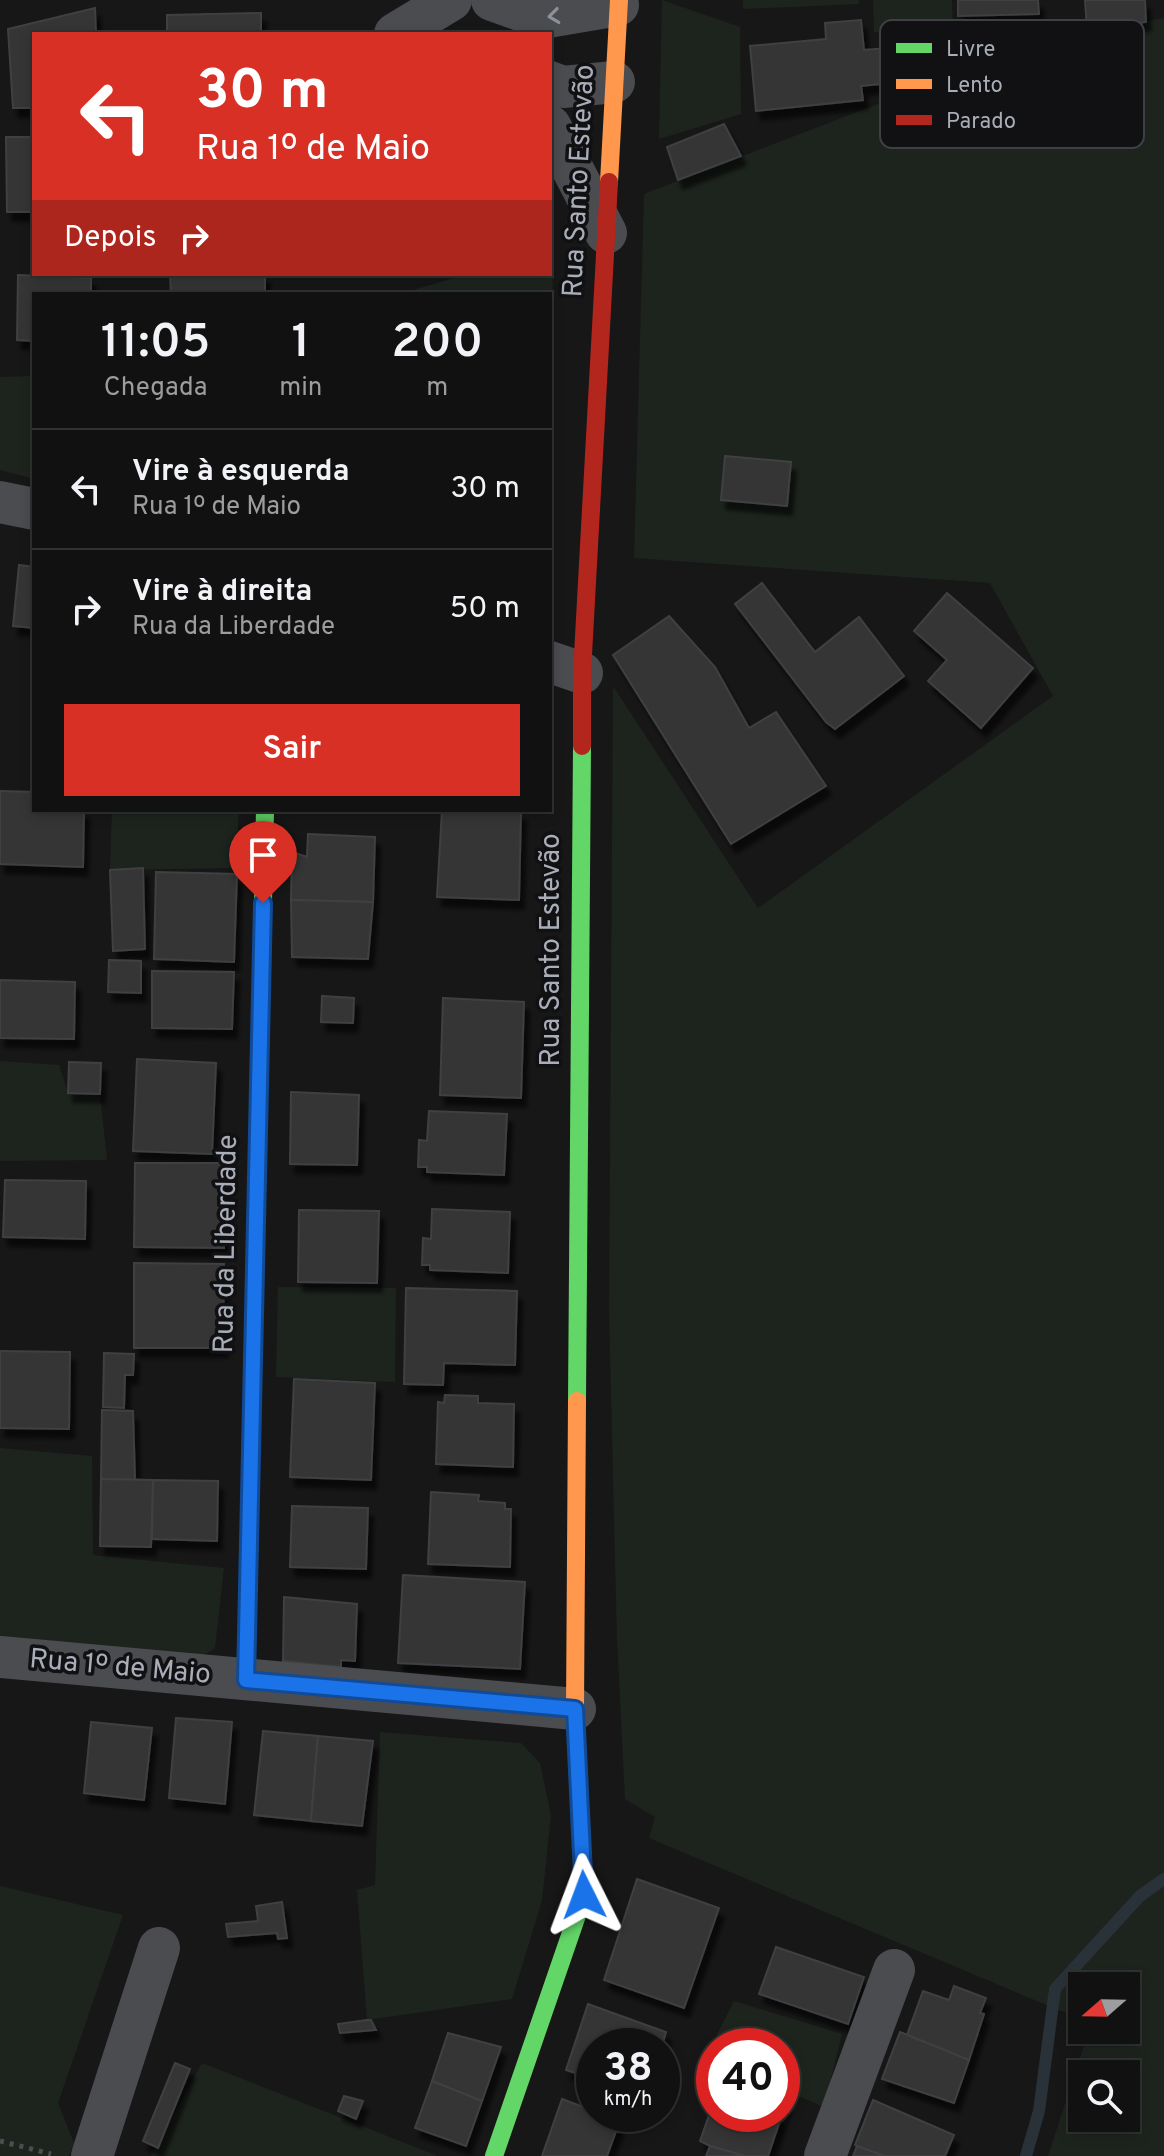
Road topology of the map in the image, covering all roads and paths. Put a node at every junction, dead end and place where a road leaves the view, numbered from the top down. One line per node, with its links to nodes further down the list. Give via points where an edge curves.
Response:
1 (451, 0): 5 (street)
2 (473, 0): 6 (street)
3 (492, 0): 4 (street, one-way to 3, via 542,18)
4 (618, 3): 7 (street, Rua Santo Estevão)
5 (398, 32)
6 (495, 32)
7 (614, 82): 8 (street, via 563,87); 10 (street, Rua Santo Estevão)
8 (552, 83)
9 (552, 130): 10 (street)
10 (606, 233): 13 (street, Rua Santo Estevão)
11 (0, 502): 12 (street)
12 (32, 509)
13 (566, 667): 17 (street, Rua Santo Estevão)
14 (265, 812): 16 (street, Rua da Liberdade)
15 (0, 1657): 16 (street, Rua 1º de Maio)
16 (246, 1680): 17 (street, Rua 1º de Maio)
17 (575, 1709): 23 (street, Rua Santo Estevão, via 584,1895)
18 (159, 1948): 22 (street)
19 (894, 1970): 24 (street)
20 (0, 2141): 21 (path)
21 (60, 2156)
22 (92, 2156)
23 (494, 2156)
24 (825, 2156)

